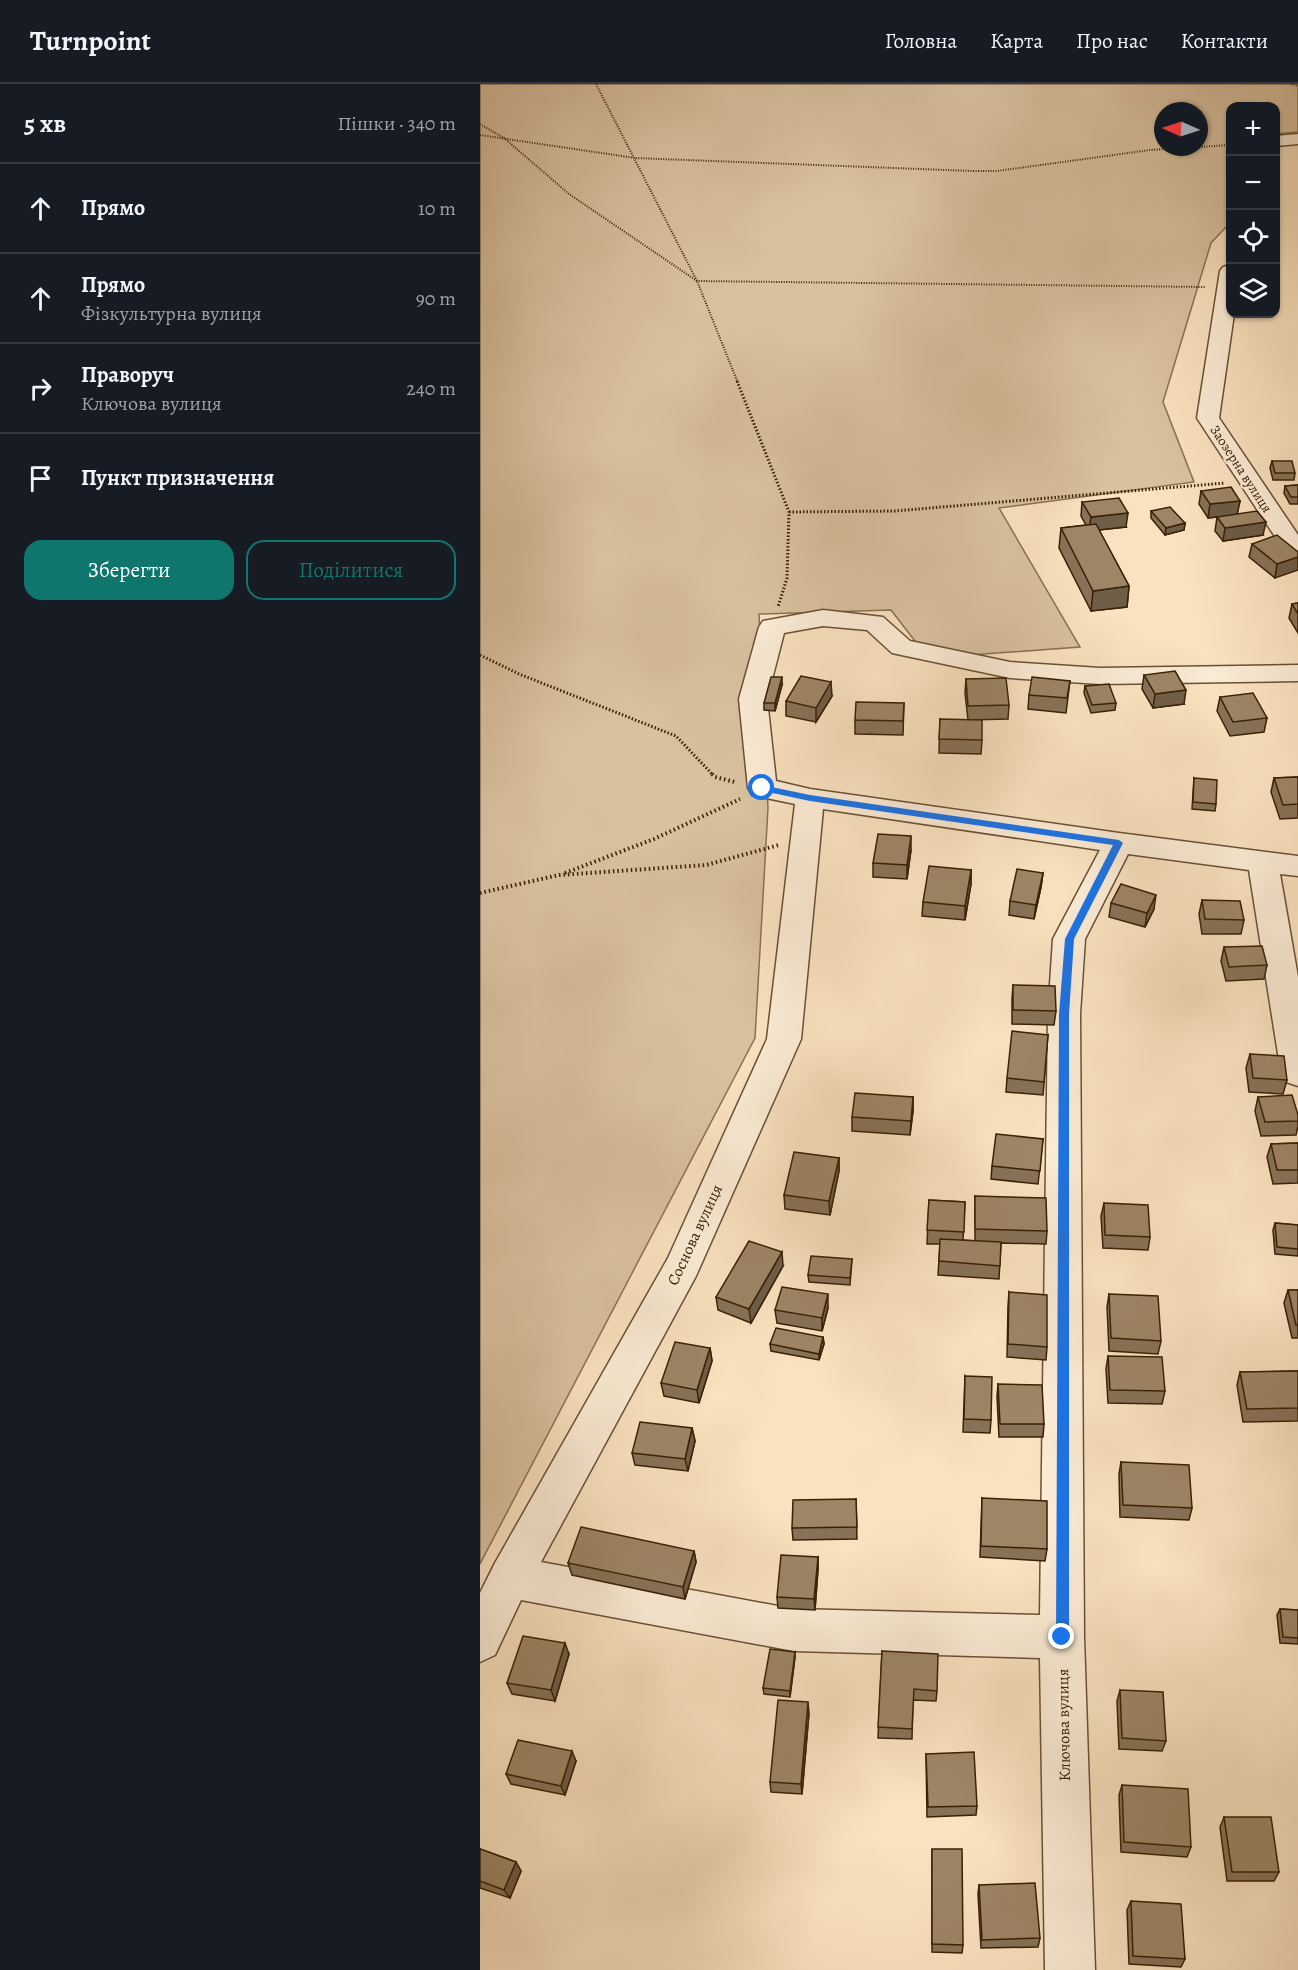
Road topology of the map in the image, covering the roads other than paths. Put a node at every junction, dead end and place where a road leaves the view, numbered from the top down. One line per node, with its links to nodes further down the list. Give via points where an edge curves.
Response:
1 (1298, 139): 2 (street)
2 (1280, 141)
3 (1226, 299): 4 (street, Заозерна вулиця, via 1208,418)
4 (1291, 533): 5 (street, Заозерна вулиця)
5 (1298, 554)
6 (1298, 673): 7 (street, via 1100,676 1010,670 901,646 874,623 823,618 772,627 753,699 762,788)
7 (810, 798): 8 (street); 12 (street, Соснова вулиця, via 784,1039 683,1265)
8 (1119, 843): 9 (street); 13 (street, Ключова вулиця, via 1069,939 1064,1014)
9 (1263, 863): 10 (street); 11 (street)
10 (1298, 866)
11 (1298, 1073)
12 (510, 1577): 13 (street, via 795,1630); 14 (street, Соснова вулиця)
13 (1062, 1637): 15 (street, Ключова вулиця)
14 (480, 1640)
15 (1070, 1970)

